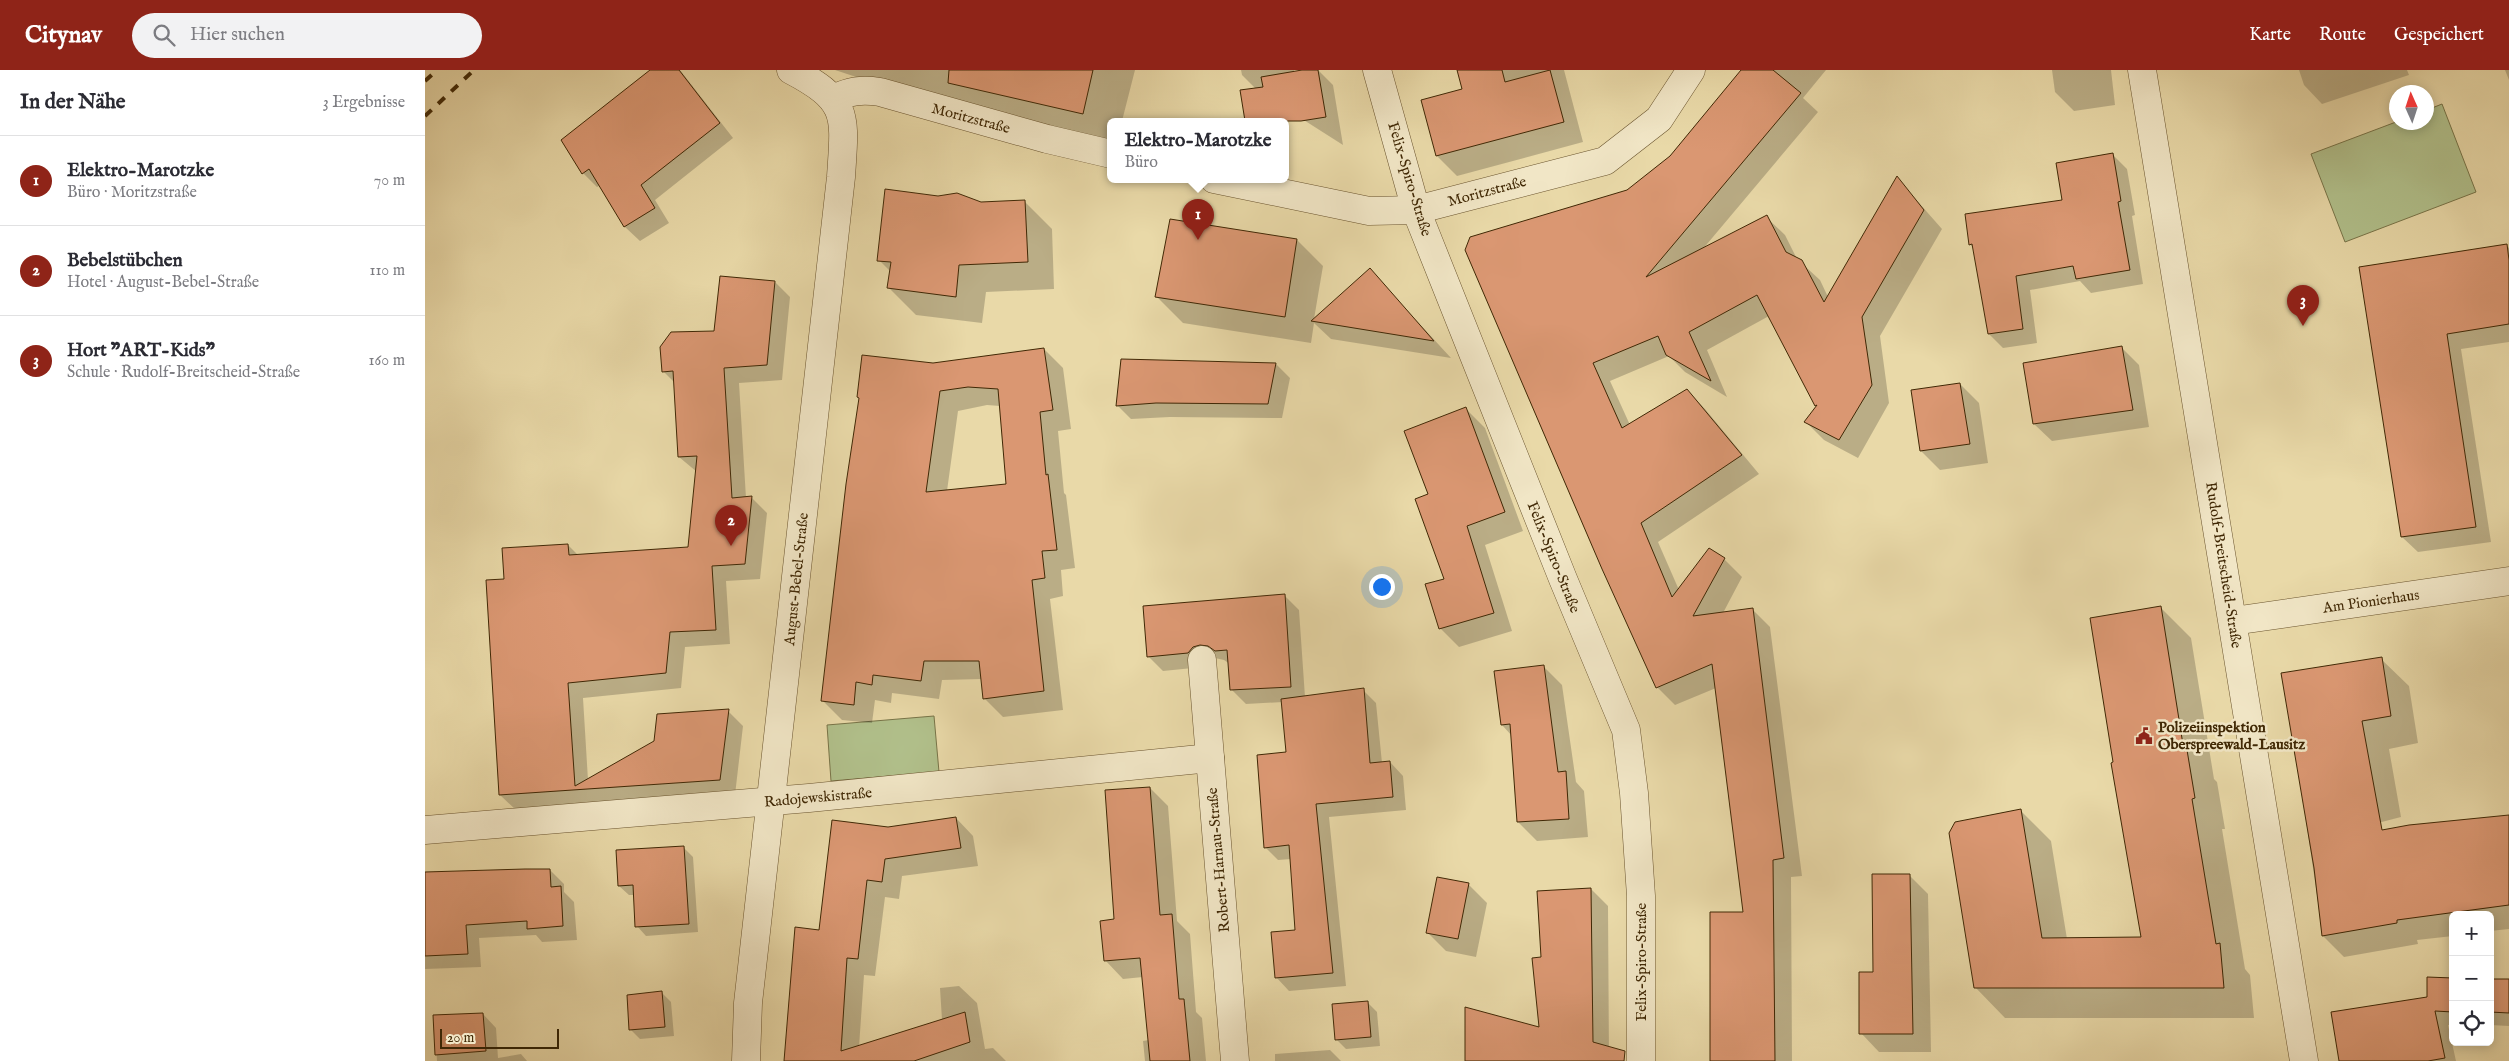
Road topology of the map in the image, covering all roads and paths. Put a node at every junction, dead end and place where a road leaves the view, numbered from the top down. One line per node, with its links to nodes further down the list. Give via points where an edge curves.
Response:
1 (791, 70): 5 (street, via 816,83)
2 (1377, 70): 8 (street, Felix-Spiro-Straße)
3 (1691, 70): 8 (street, Moritzstraße, via 1659,119 1605,161)
4 (2142, 70): 10 (street, Rudolf-Breitscheid-Straße)
5 (833, 99): 6 (street, Moritzstraße, via 853,90 880,92); 13 (street, August-Bebel-Straße, via 844,130 841,177)
6 (1107, 153)
7 (1234, 183): 8 (street, Moritzstraße, via 1369,211)
8 (1416, 210): 17 (street, Felix-Spiro-Straße, via 1626,730 1641,896)
9 (2509, 581): 10 (street, Am Pionierhaus)
10 (2233, 621): 18 (street, Rudolf-Breitscheid-Straße)
11 (1202, 660): 12 (street, Robert-Harnau-Straße)
12 (1210, 758): 13 (street, Radojewskistraße); 16 (street, Robert-Harnau-Straße)
13 (770, 802): 14 (street, Radojewskistraße); 15 (street, August-Bebel-Straße, via 748,1003)
14 (425, 830)
15 (746, 1061)
16 (1235, 1061)
17 (1641, 1061)
18 (2304, 1061)

